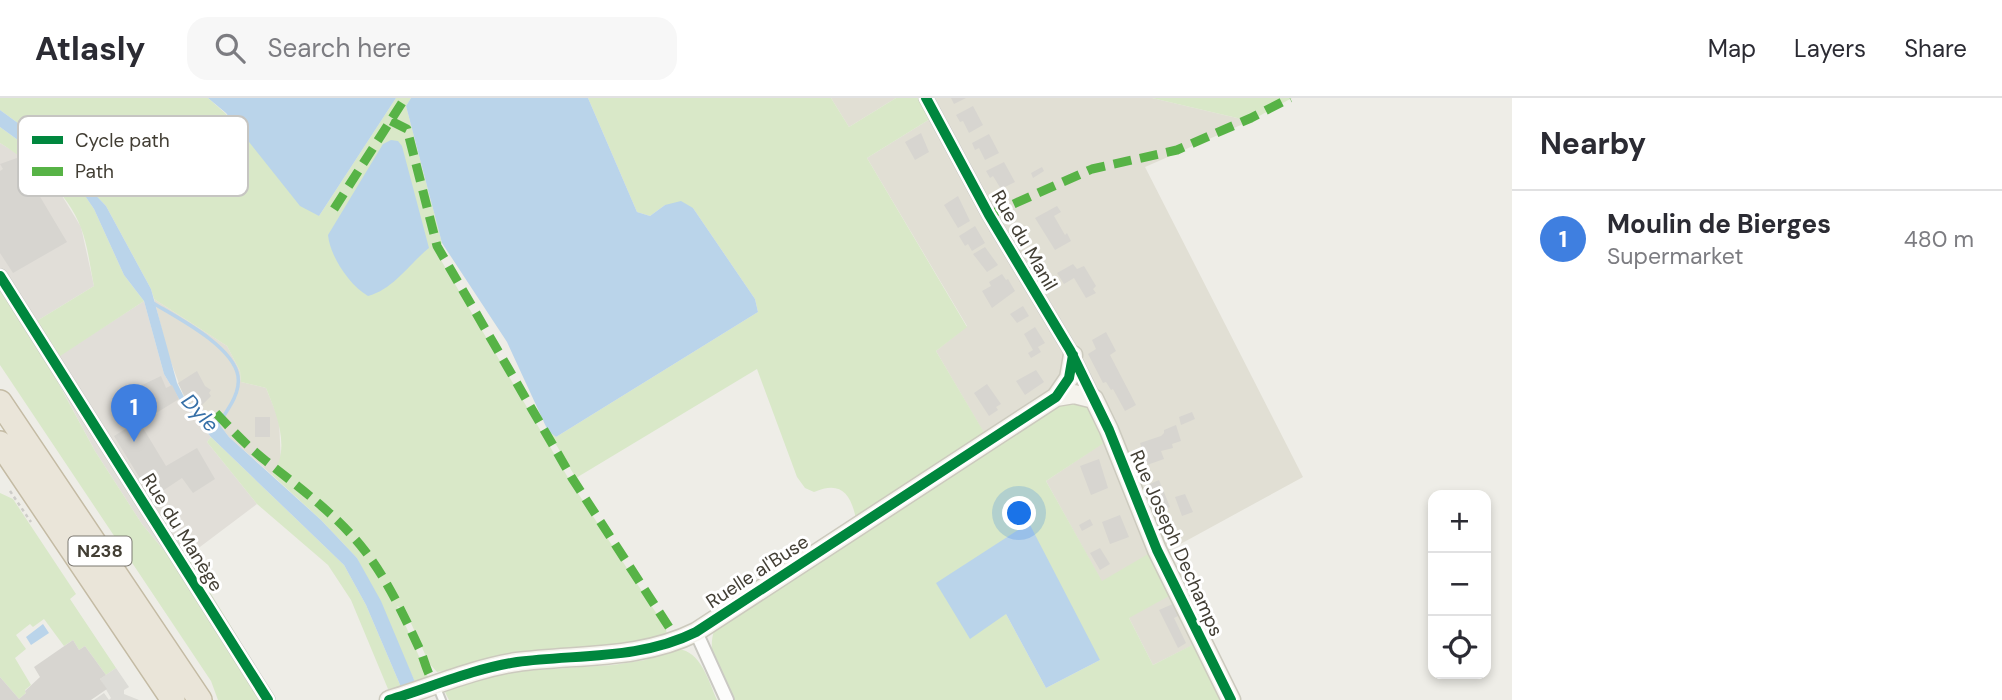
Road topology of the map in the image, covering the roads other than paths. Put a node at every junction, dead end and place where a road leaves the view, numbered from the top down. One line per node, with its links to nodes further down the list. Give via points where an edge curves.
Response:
1 (926, 98): 3 (street, Rue du Manil)
2 (0, 276): 15 (street, Rue du Manège)
3 (1073, 355): 4 (street, via 1069,378); 5 (street, Rue du Manil)
4 (1056, 397): 5 (street, via 1074,394); 10 (street, Ruelle al'Buse)
5 (1094, 399): 17 (street, Rue Joseph Dechamps, via 1157,550)
6 (0, 402): 14 (highway, N238)
7 (0, 443): 9 (highway, N238)
8 (0, 481): 9 (highway)
9 (27, 484): 13 (highway, N238)
10 (695, 632): 11 (street, Ruelle al'Buse, via 644,650 471,671); 16 (street, Ruelle al'Buse)
11 (432, 691): 12 (street, Ruelle al'Buse)
12 (393, 699)
13 (173, 700)
14 (200, 700)
15 (268, 700)
16 (727, 700)
17 (1230, 700)

